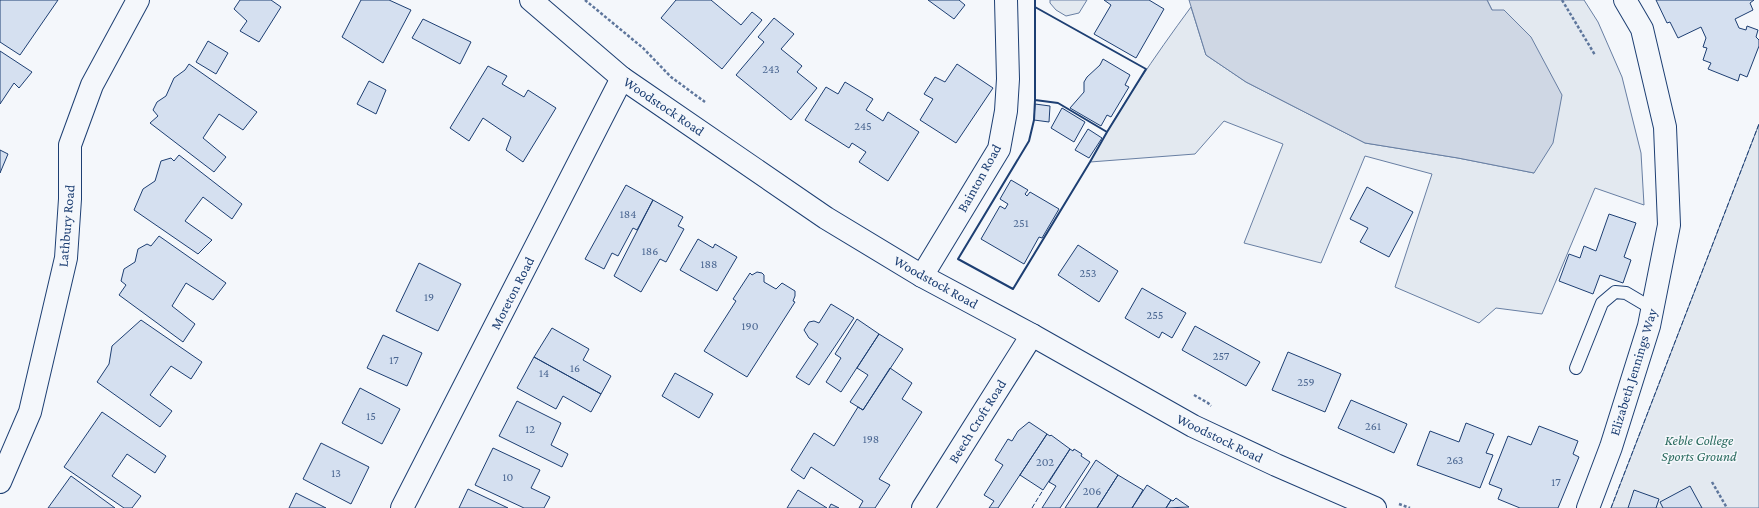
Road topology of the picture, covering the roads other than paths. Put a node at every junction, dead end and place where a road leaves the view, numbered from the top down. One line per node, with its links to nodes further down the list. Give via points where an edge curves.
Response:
1 (138, 0): 10 (street, Lathbury Road, via 92,85 70,145 66,258 30,412)
2 (531, 0): 5 (street, Woodstock Road)
3 (1006, 0): 6 (street, Bainton Road, via 1008,79 1006,111 999,149)
4 (1625, 0): 7 (street, Elizabeth Jennings Way, via 1642,29 1665,127 1669,225)
5 (622, 78): 6 (street, Woodstock Road, via 826,218); 11 (street, Moreton Road)
6 (922, 276): 8 (street, Woodstock Road)
7 (1653, 309): 9 (lane, via 1626,294 1615,292 1602,303); 14 (street, Elizabeth Jennings Way, via 1611,448)
8 (1032, 335): 12 (street, Beech Croft Road); 13 (street, Woodstock Road, via 1194,426)
9 (1576, 368)
10 (0, 482)
11 (402, 508)
12 (923, 508)
13 (1375, 508)
14 (1588, 508)

